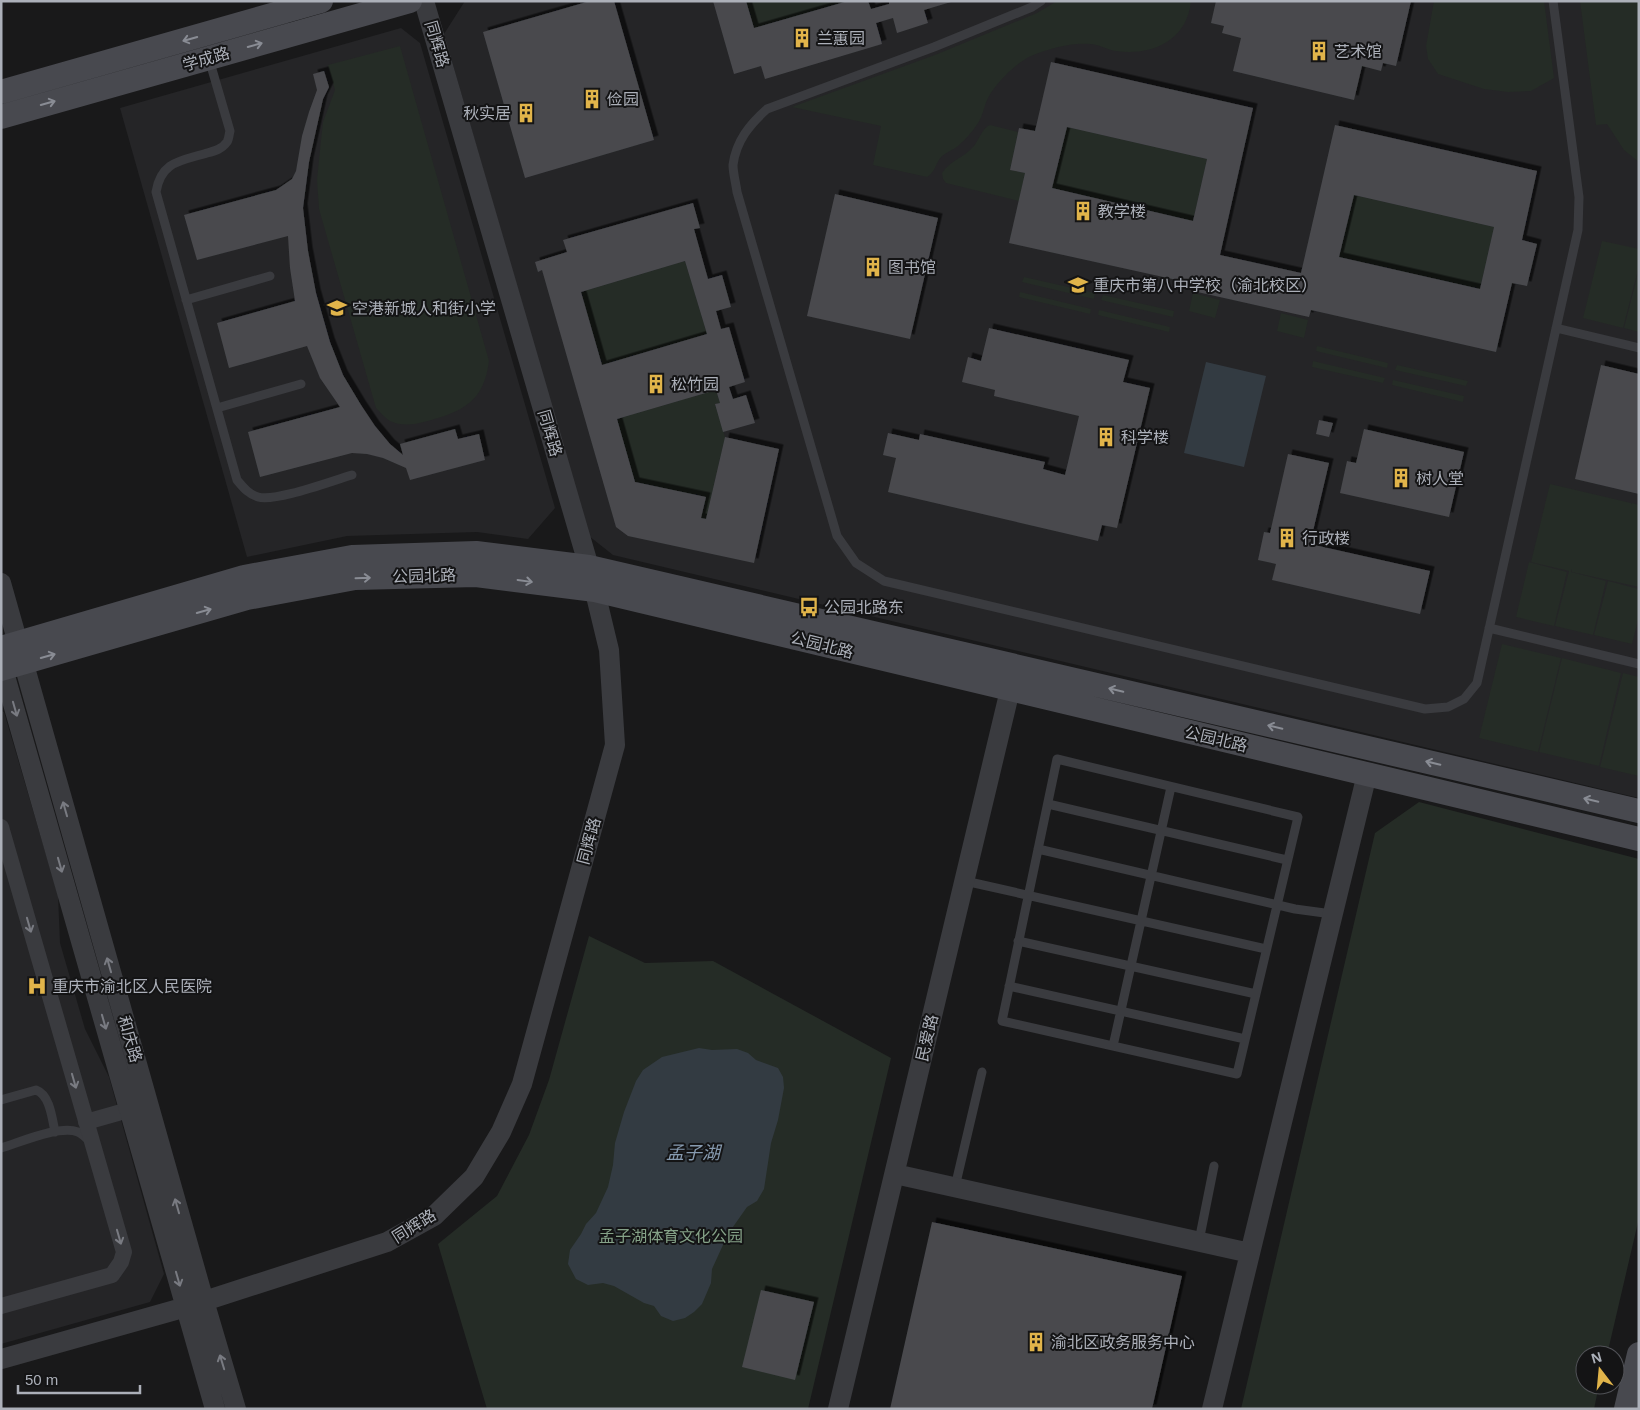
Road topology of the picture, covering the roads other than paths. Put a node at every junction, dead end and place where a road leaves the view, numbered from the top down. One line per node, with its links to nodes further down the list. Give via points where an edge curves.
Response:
1 (321, 1): 8 (main road, 学成路, one-way to 8)
2 (410, 1): 7 (main road, 学成路, one-way to 2)
3 (424, 1): 17 (street, 同辉路)
4 (1041, 1): 6 (lane)
5 (1553, 1): 12 (lane, via 1579,197 1578,230)
6 (1031, 4): 20 (lane, via 934,47 767,109 751,123 738,144 733,166 737,192 837,536 856,563 884,581 1425,709 1448,707 1464,699 1476,683)
7 (208, 58): 9 (main road, 学成路, one-way to 7); 11 (lane, via 230,131 228,141 219,150 165,168 156,192)
8 (1, 92)
9 (1, 117)
10 (270, 276): 11 (lane)
11 (186, 300): 15 (lane)
12 (1556, 328): 13 (lane); 20 (lane)
13 (1639, 348)
14 (301, 384): 15 (lane)
15 (217, 408): 16 (lane, via 237,480 245,490 257,496 271,498)
16 (352, 475)
17 (589, 567): 19 (street, 同辉路); 21 (main road, 公园北路, via 476,553 352,557 244,577); 23 (main road, 公园北路)
18 (1, 583): 21 (street, 和庆路)
19 (595, 590): 21 (main road, 公园北路, one-way to 19, via 247,598 355,578 476,574); 24 (main road, 公园北路); 60 (street, 同辉路, via 610,650 616,746 522,1084 501,1132 474,1177 434,1216 387,1242)
20 (1489, 628): 22 (lane)
21 (8, 659): 50 (street, 和庆路)
22 (1639, 664)
23 (1018, 668): 24 (street, 民爱路); 28 (main road, 公园北路, one-way to 23)
24 (1010, 690): 25 (main road, 公园北路); 35 (street, 民爱路)
25 (1367, 774): 31 (main road, 公园北路); 38 (street)
26 (1171, 787): 27 (lane, via 1057,759); 30 (lane); 33 (lane, via 1298,817)
27 (1048, 804): 30 (lane); 32 (lane)
28 (1639, 811)
29 (1, 827): 51 (street, one-way to 51)
30 (1162, 830): 33 (lane); 34 (lane)
31 (1639, 839)
32 (1038, 849): 34 (lane); 36 (lane)
33 (1288, 860): 37 (lane)
34 (1152, 875): 37 (lane); 39 (lane)
35 (965, 881): 36 (lane); 56 (street, 民爱路)
36 (1028, 895): 39 (lane); 40 (lane)
37 (1277, 904): 38 (lane); 41 (lane)
38 (1332, 914): 59 (street)
39 (1142, 921): 41 (lane); 42 (lane)
40 (1018, 941): 42 (lane); 43 (lane)
41 (1266, 949): 44 (lane)
42 (1132, 966): 44 (lane); 45 (lane)
43 (1009, 986): 45 (lane); 47 (lane, via 1002,1021)
44 (1256, 994): 46 (lane)
45 (1121, 1011): 46 (lane); 47 (lane)
46 (1245, 1039): 47 (lane, via 1237,1074)
47 (1113, 1046)
48 (982, 1072): 57 (lane)
49 (1, 1100): 52 (lane, via 36,1090 42,1092)
50 (139, 1107): 51 (street); 60 (street, 和庆路)
51 (86, 1122): 53 (street)
52 (55, 1132): 53 (lane, via 79,1132); 54 (lane)
53 (92, 1142): 61 (street, one-way to 61, via 124,1252 121,1262 112,1275)
54 (1, 1148)
55 (1214, 1166): 58 (lane)
56 (895, 1174): 57 (street); 66 (street, 民爱路)
57 (955, 1187): 58 (street)
58 (1199, 1241): 59 (street)
59 (1250, 1253): 67 (street)
60 (195, 1304): 63 (street, 同辉路); 64 (street, 和庆路); 65 (street, 和庆路, one-way to 60)
61 (1, 1306)
62 (1639, 1354): 68 (main road)
63 (1, 1360)
64 (215, 1409)
65 (236, 1409)
66 (838, 1409)
67 (1212, 1409)
68 (1626, 1409)

